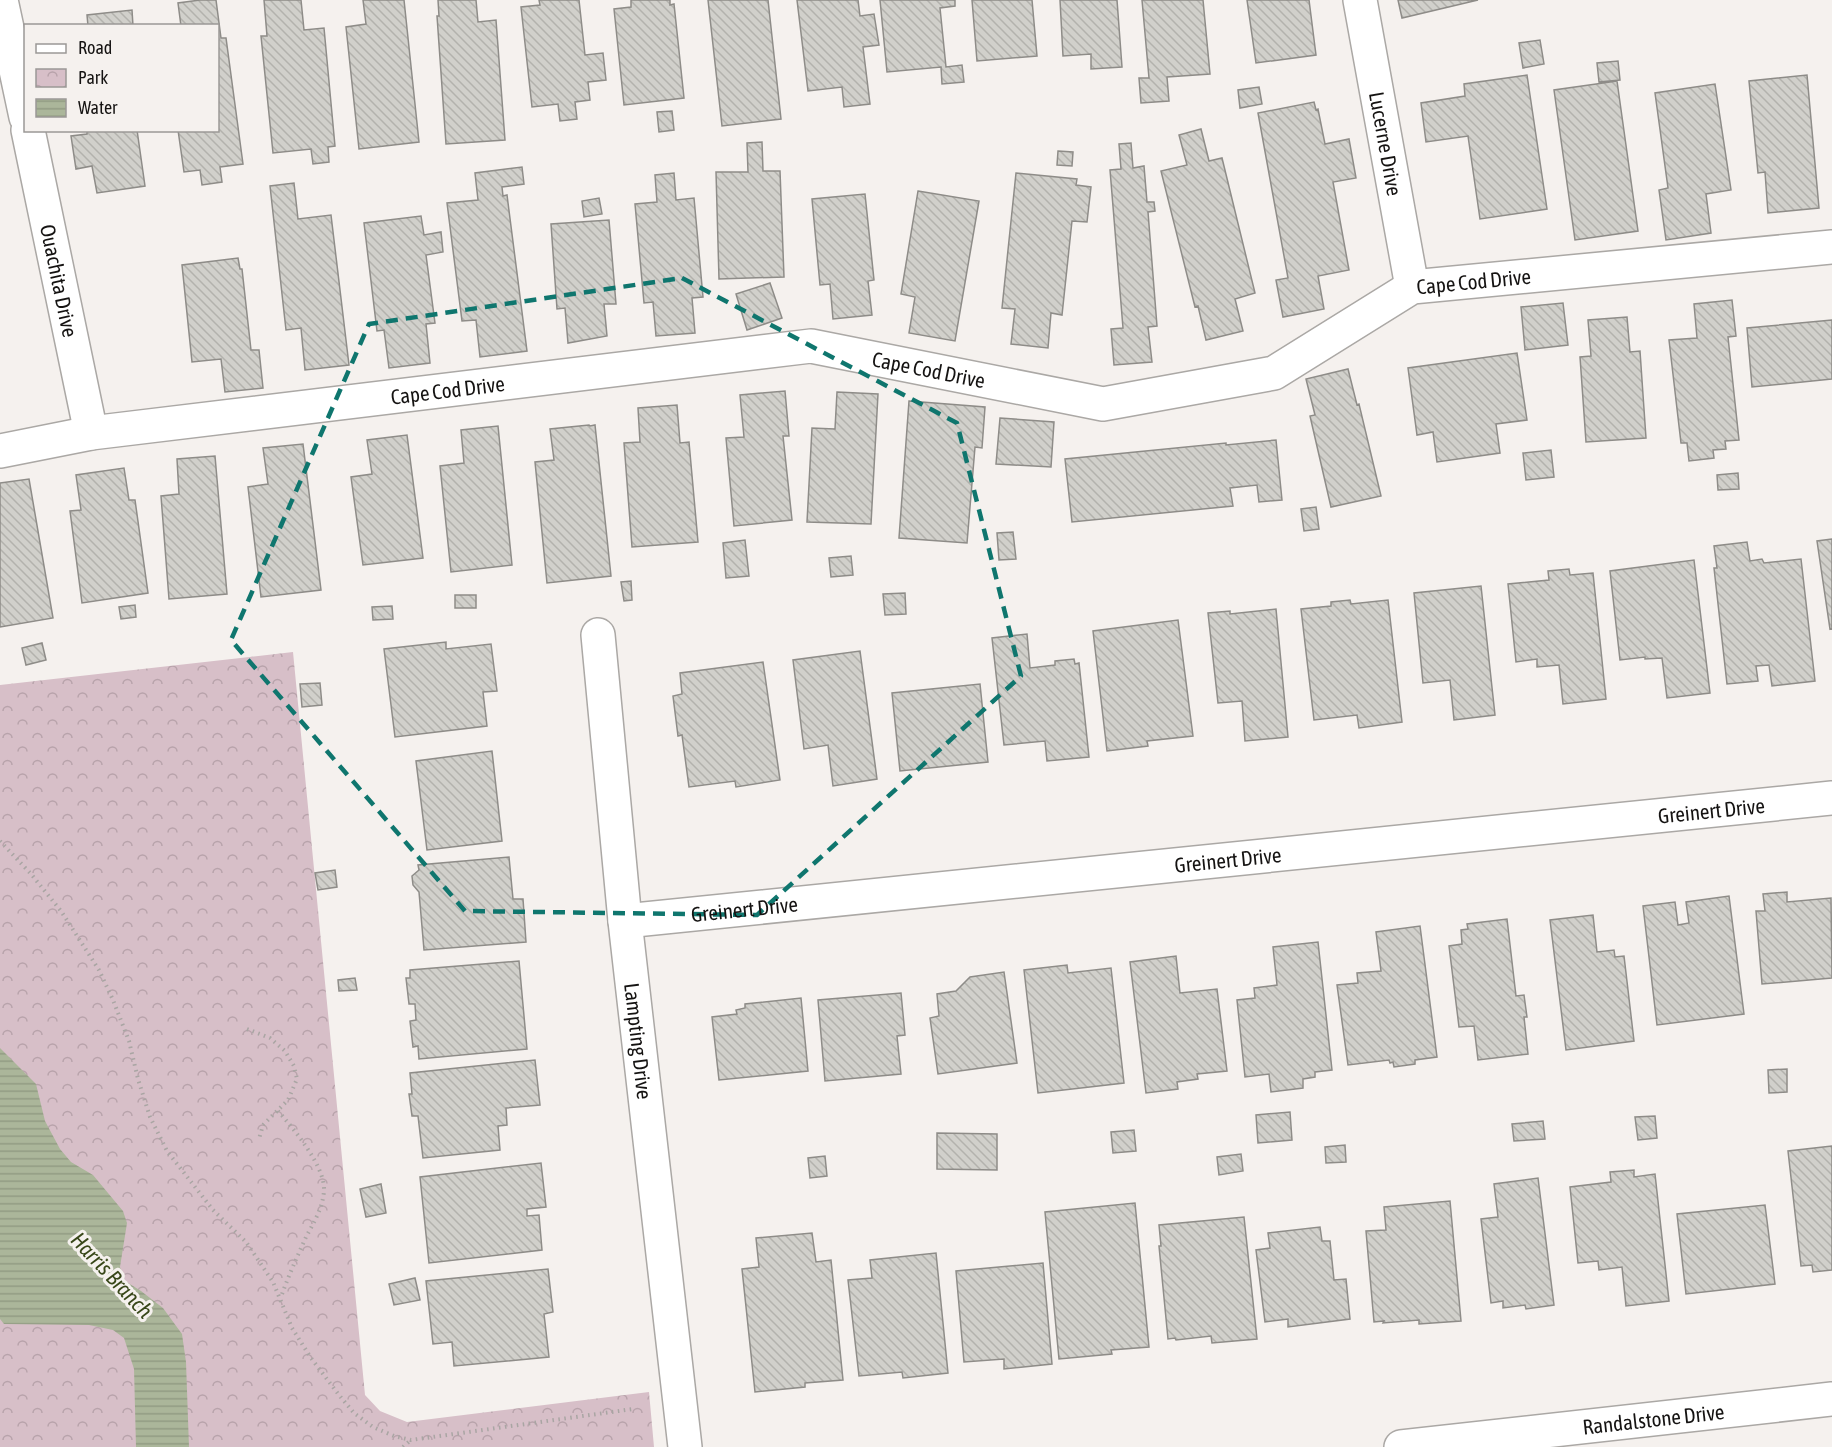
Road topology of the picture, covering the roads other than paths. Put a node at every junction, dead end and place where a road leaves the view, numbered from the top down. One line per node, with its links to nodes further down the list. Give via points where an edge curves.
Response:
1 (1, 0): 3 (street)
2 (1360, 0): 6 (street, Lucerne Drive)
3 (24, 108)
4 (28, 132): 7 (street, Ouachita Drive)
5 (1832, 248): 6 (street, Cape Cod Drive)
6 (1412, 287): 7 (street, Cape Cod Drive, via 1274,373 1103,404 811,346)
7 (91, 433): 8 (street, Cape Cod Drive)
8 (0, 451)
9 (598, 635): 11 (street, Lampting Drive)
10 (1832, 798): 11 (street, Greinert Drive)
11 (625, 921): 13 (street, Lampting Drive)
12 (1832, 1399): 14 (street, Randalstone Drive)
13 (685, 1447)
14 (1401, 1447)

